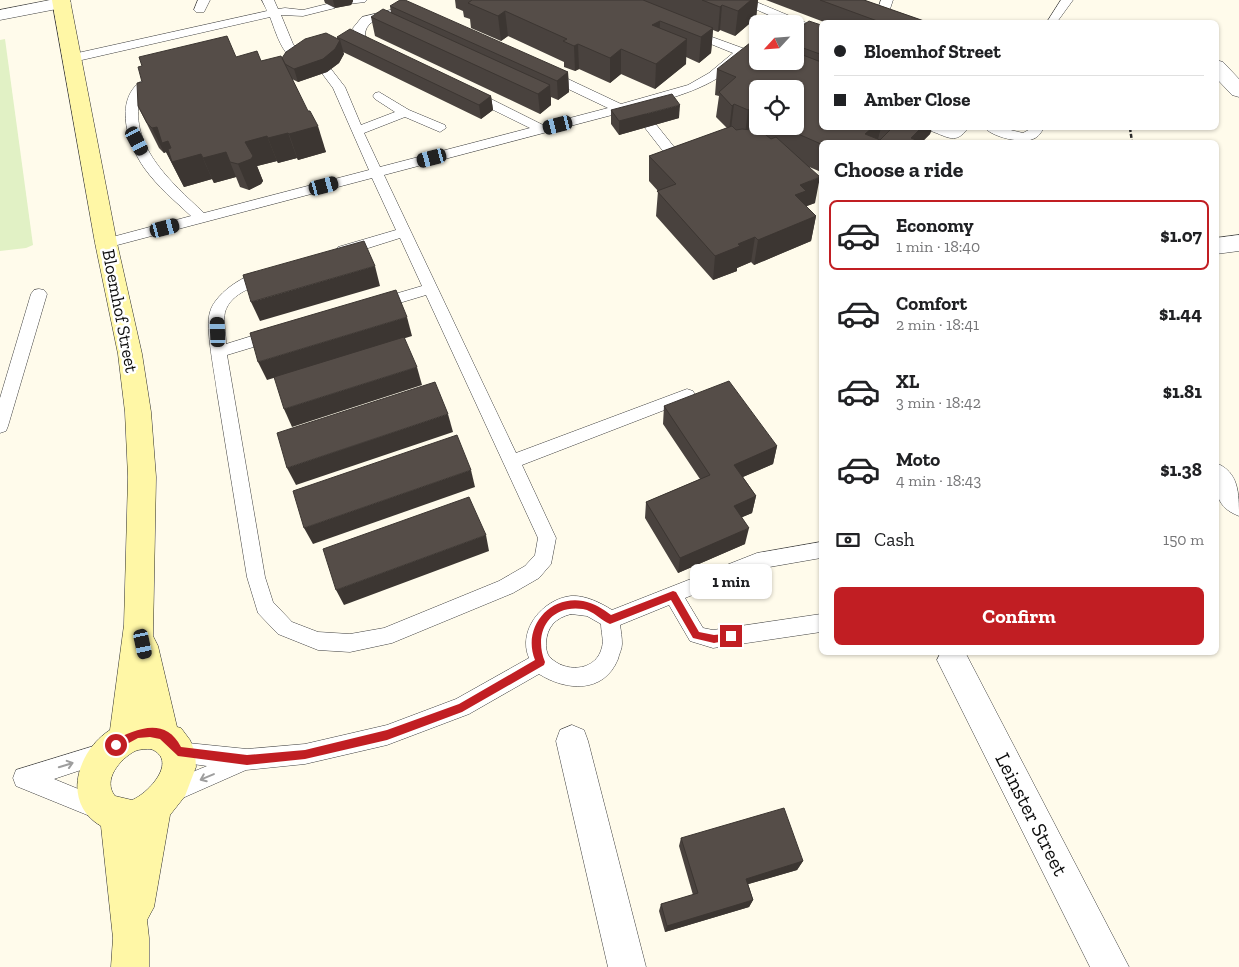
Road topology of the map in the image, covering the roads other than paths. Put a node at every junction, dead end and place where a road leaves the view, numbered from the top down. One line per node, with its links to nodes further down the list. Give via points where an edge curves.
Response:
1 (268, 0): 8 (lane)
2 (309, 0): 8 (lane)
3 (887, 0): 12 (lane, via 884,9 886,17)
4 (1067, 0): 13 (lane)
5 (62, 2): 10 (street); 20 (street, Bloemhof Street)
6 (750, 4): 11 (lane)
7 (331, 6): 8 (lane, via 303,13)
8 (280, 12): 20 (lane); 21 (lane, via 288,46)
9 (405, 12): 18 (lane, via 366,19 359,28 360,36)
10 (0, 15)
11 (768, 15)
12 (892, 20)
13 (1053, 20)
14 (680, 28): 19 (lane)
15 (804, 28): 16 (lane)
16 (819, 32)
17 (749, 48): 19 (lane)
18 (385, 51)
19 (745, 54): 29 (lane, via 692,88)
20 (73, 58): 42 (street, Bloemhof Street)
21 (299, 58)
22 (534, 68): 29 (lane)
23 (1219, 69): 27 (street)
24 (327, 72): 33 (lane, via 339,87)
25 (169, 74): 40 (lane, via 143,84 135,93 132,108 137,141 150,165)
26 (463, 90): 32 (lane)
27 (1239, 91)
28 (379, 96): 30 (lane)
29 (628, 107): 32 (lane); 39 (lane)
30 (405, 113): 31 (lane); 33 (lane)
31 (440, 128)
32 (542, 129): 38 (lane)
33 (357, 130): 38 (lane)
34 (941, 130): 35 (lane, via 955,135)
35 (960, 130)
36 (997, 130): 37 (lane, via 1022,138)
37 (1036, 130)
38 (376, 172): 40 (lane); 41 (lane)
39 (692, 178)
40 (201, 218): 42 (lane)
41 (405, 232): 45 (lane); 47 (lane)
42 (106, 243): 61 (street, Bloemhof Street, via 130,354 138,412 142,477)
43 (1239, 243): 44 (street)
44 (1219, 246)
45 (332, 255)
46 (286, 269): 51 (lane, via 245,284 224,299 218,313)
47 (430, 289): 49 (lane); 54 (lane)
48 (39, 294): 53 (lane)
49 (366, 308)
50 (292, 330): 51 (lane)
51 (219, 352): 54 (lane, via 256,576 265,607 285,628 318,641 350,642 385,637 506,587 532,572 544,558 547,538)
52 (687, 395): 54 (lane)
53 (0, 426)
54 (511, 462)
55 (1219, 478): 56 (street)
56 (1239, 504)
57 (819, 550): 58 (lane, via 757,561)
58 (673, 595): 59 (lane); 60 (lane, via 696,635 714,639)
59 (610, 620): 63 (lane, via 584,605 558,608 539,625 536,650); 63 (lane, via 615,640 613,651 598,671 586,677 560,676)
60 (819, 623)
61 (139, 625): 65 (street, Bloemhof Street); 66 (street, Bloemhof Street)
62 (953, 660): 72 (street, Leinster Street)
63 (540, 662): 67 (lane, via 462,707 387,735 305,754)
64 (572, 741): 71 (street)
65 (170, 743): 66 (street, via 137,734); 67 (lane); 68 (street, Bloemhof Street, via 178,772)
66 (116, 745): 69 (street, Bloemhof Street, via 99,764 93,791 97,803); 69 (lane, one-way to 66, via 24,778)
67 (247, 760): 68 (lane, one-way to 68)
68 (161, 800): 69 (street, via 141,813 129,816); 70 (street, Bloemhof Street)
69 (111, 814): 70 (street, Bloemhof Street)
70 (130, 953)
71 (627, 967)
72 (1110, 967)

